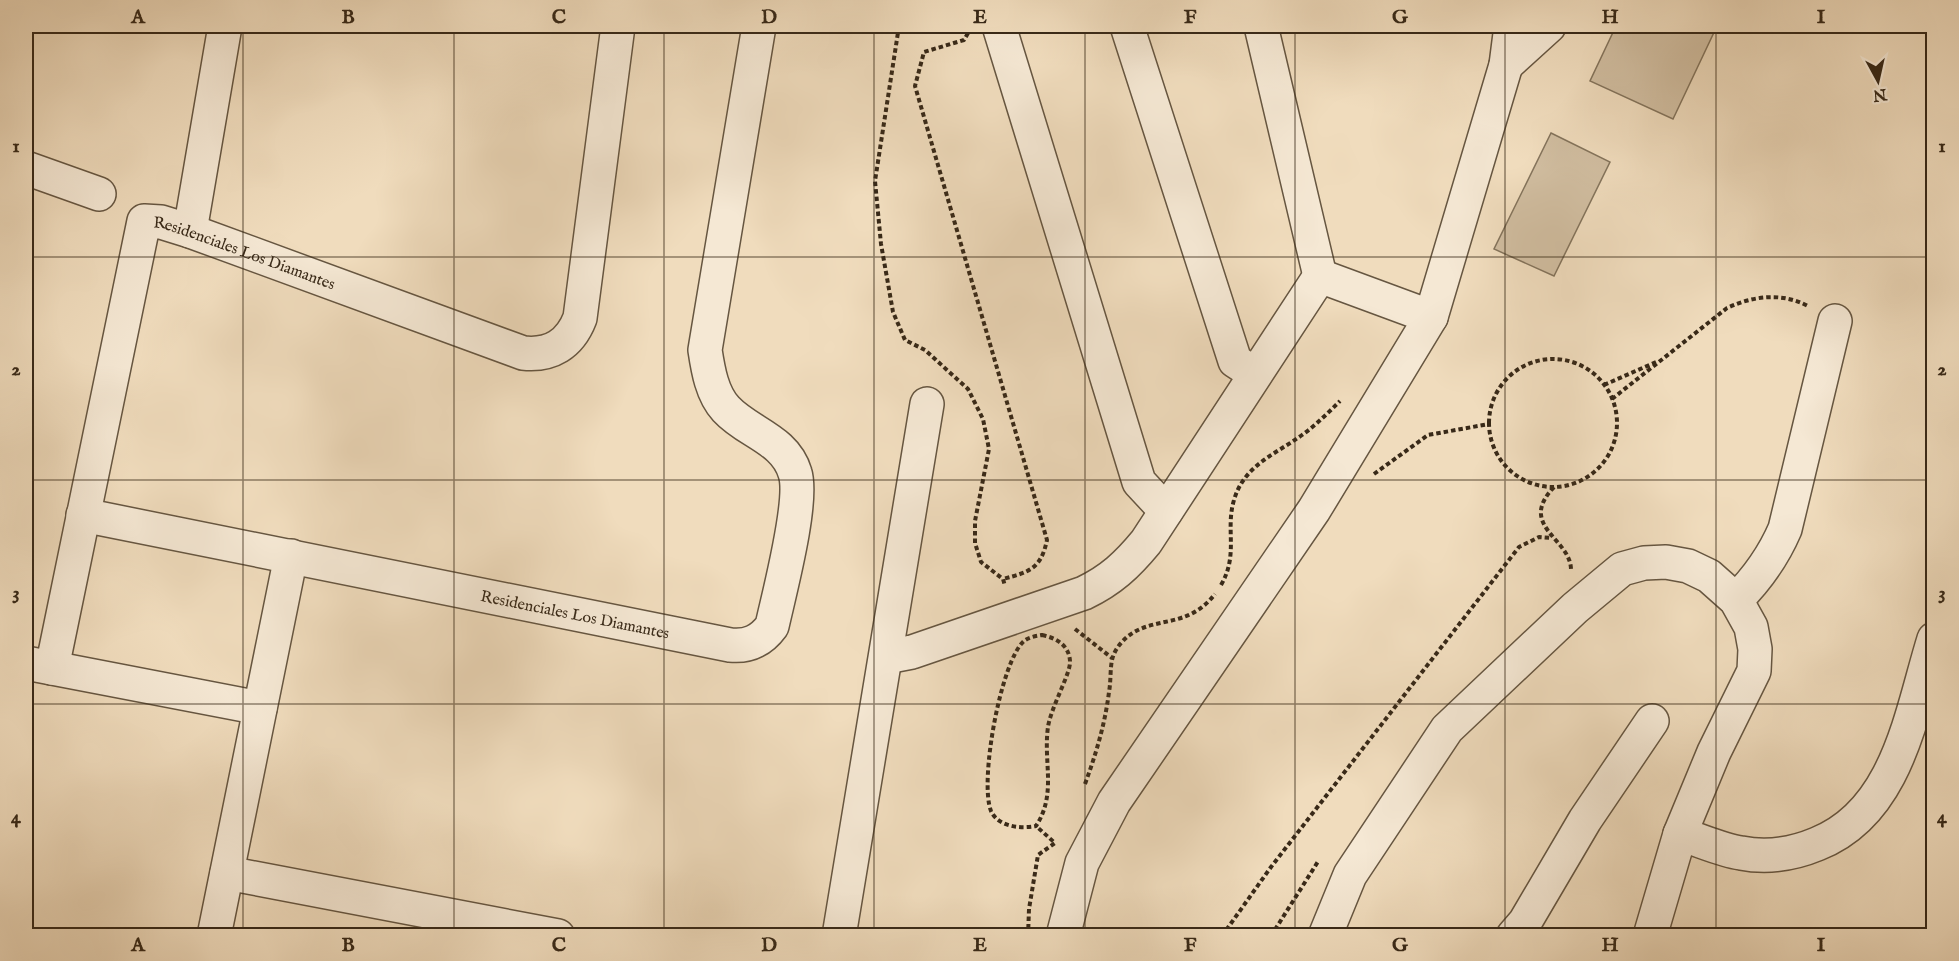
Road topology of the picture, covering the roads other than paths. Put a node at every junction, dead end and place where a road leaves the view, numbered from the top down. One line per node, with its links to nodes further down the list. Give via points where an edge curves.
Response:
1 (225, 26): 12 (street)
2 (618, 26): 12 (street, Residenciales Los Diamantes, via 580,318 571,336 554,350 523,353)
3 (759, 26): 20 (street, Residenciales Los Diamantes, via 705,350 715,391 726,409 781,448 796,474 798,488 772,626 754,642 730,645)
4 (999, 26): 18 (street, via 1139,482)
5 (1127, 26): 16 (street, via 1235,361)
6 (1261, 26): 13 (street)
7 (1511, 26): 9 (street)
8 (1549, 26): 9 (street)
9 (1506, 64): 14 (street)
10 (26, 168): 11 (street)
11 (99, 194)
12 (190, 231): 19 (street, Residenciales Los Diamantes, via 149,219 142,227)
13 (1320, 276): 14 (street); 16 (street)
14 (1431, 317): 32 (street, via 1314,510 1114,802 1082,863)
15 (1835, 321): 21 (street, via 1785,529 1757,580)
16 (1255, 374): 18 (street)
17 (927, 404): 23 (street)
18 (1166, 511): 23 (street, via 1126,567 1108,582 912,652)
19 (83, 515): 20 (street, Residenciales Los Diamantes); 24 (street)
20 (291, 556): 25 (street)
21 (1736, 600): 27 (street, via 1751,627 1754,671); 33 (street, via 1709,576 1688,566 1655,562 1622,569 1447,729 1350,875)
22 (1934, 639): 27 (street, via 1900,752 1883,788 1857,820 1832,838 1772,856 1740,853)
23 (886, 657): 31 (street)
24 (39, 666): 25 (street)
25 (260, 708): 28 (street)
26 (1652, 721): 34 (street)
27 (1680, 834): 35 (street)
28 (227, 873): 29 (street); 30 (street)
29 (214, 936)
30 (558, 936)
31 (839, 936)
32 (1063, 936)
33 (1325, 936)
34 (1513, 936)
35 (1650, 936)

